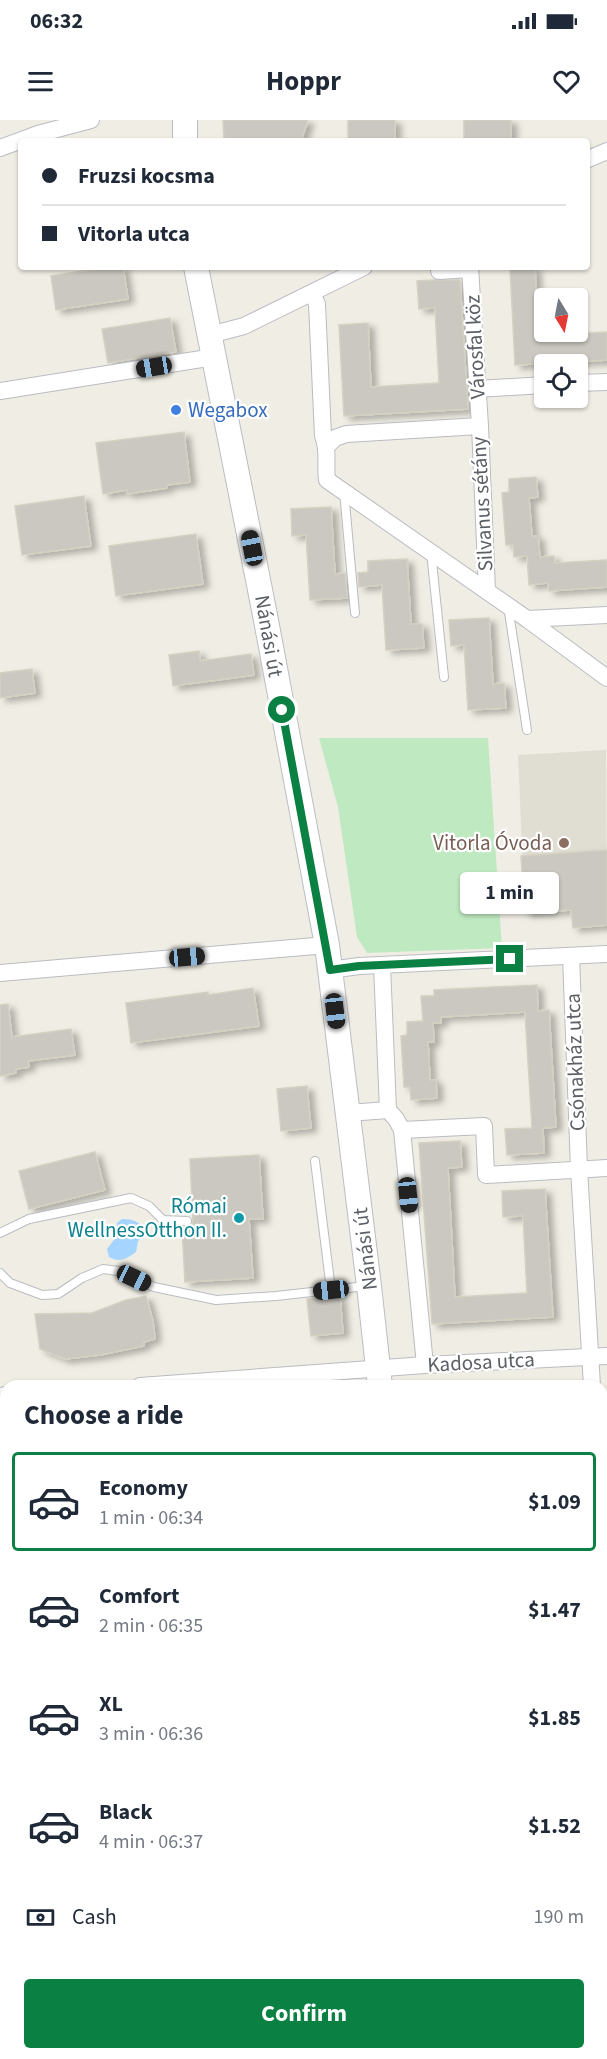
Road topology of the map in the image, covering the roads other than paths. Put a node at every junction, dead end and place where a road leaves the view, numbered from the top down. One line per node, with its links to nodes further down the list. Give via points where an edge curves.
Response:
1 (91, 120): 3 (street)
2 (185, 120): 4 (street)
3 (27, 138)
4 (185, 138)
5 (18, 141): 6 (street)
6 (0, 148)
7 (607, 151): 8 (street)
8 (590, 158)
9 (197, 270): 15 (street, Nánási út)
10 (358, 270): 14 (street)
11 (449, 270): 13 (street)
12 (470, 270): 19 (street, Városfal köz)
13 (439, 271)
14 (312, 293): 15 (street); 22 (street, Silvanus sétány, via 317,304 323,436)
15 (212, 346): 20 (street); 33 (street, Nánási út)
16 (607, 382): 17 (street)
17 (588, 383)
18 (534, 386): 19 (street)
19 (477, 389): 21 (street, Városfal köz)
20 (0, 391)
21 (480, 426): 22 (street, Silvanus sétány, via 346,434); 25 (street, Silvanus sétány)
22 (327, 446): 23 (street, Silvanus sétány, via 327,480)
23 (344, 491): 24 (street, Silvanus sétány); 27 (lane)
24 (431, 552): 25 (street, Silvanus sétány); 30 (lane)
25 (487, 591): 26 (street, Silvanus sétány)
26 (508, 605): 29 (street, Silvanus sétány); 32 (lane)
27 (355, 613)
28 (607, 615): 29 (street)
29 (527, 619): 31 (street, Silvanus sétány)
30 (444, 677)
31 (607, 678)
32 (527, 730)
33 (327, 945): 37 (street, Nánási út); 38 (street)
34 (607, 954): 35 (street)
35 (571, 956): 36 (street); 44 (street, Csónakház utca)
36 (382, 965): 37 (street); 39 (street)
37 (330, 970): 40 (street, Nánási út)
38 (0, 973)
39 (388, 1110): 40 (street); 41 (street)
40 (348, 1113): 48 (street, Nánási út)
41 (402, 1130): 44 (street, via 484,1126 486,1174); 51 (street)
42 (315, 1161): 49 (lane)
43 (607, 1168): 44 (street)
44 (579, 1169): 50 (street, Csónakház utca)
45 (187, 1221): 46 (lane, via 163,1220 149,1206 131,1198 30,1219)
46 (0, 1233)
47 (0, 1273): 49 (lane, via 10,1283 42,1295 58,1294 103,1269 118,1271 154,1287 216,1300)
48 (369, 1286): 49 (lane); 52 (street, Nánási út)
49 (331, 1290)
50 (599, 1357): 51 (street, Kadosa utca); 54 (street, Csónakház utca)
51 (425, 1365): 52 (street, Kadosa utca)
52 (379, 1378): 53 (street, Kadosa utca)
53 (316, 1380)
54 (593, 1380)

